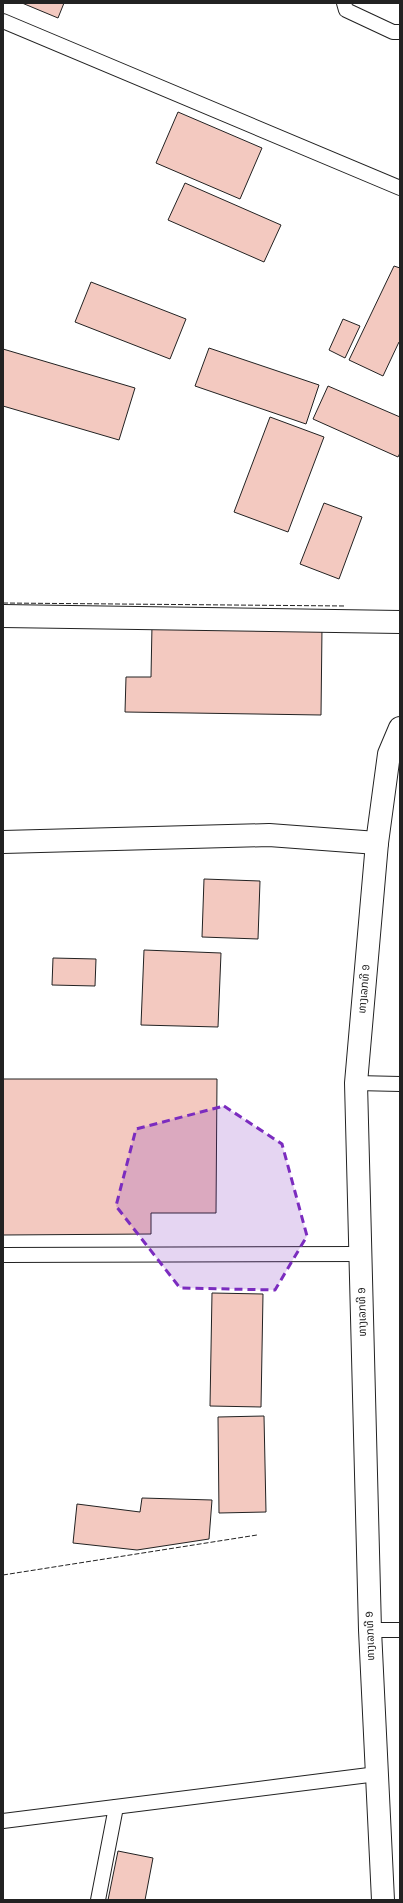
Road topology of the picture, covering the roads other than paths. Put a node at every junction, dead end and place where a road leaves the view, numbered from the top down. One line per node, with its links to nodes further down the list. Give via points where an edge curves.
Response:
1 (344, 3): 3 (lane, via 346,10 393,32)
2 (3, 20): 4 (lane)
3 (400, 32)
4 (400, 188)
5 (3, 616): 6 (main road)
6 (400, 622)
7 (400, 728): 9 (main road, ທາງເລກທີ 9, via 389,754)
8 (3, 842): 9 (main road, via 269,835)
9 (377, 843): 10 (main road, ທາງເລກທີ 9)
10 (356, 1083): 11 (lane); 12 (main road, ທາງເລກທີ 9)
11 (400, 1084)
12 (360, 1254): 13 (lane); 14 (main road, ທາງເລກທີ 9)
13 (3, 1255)
14 (370, 1630): 15 (lane); 16 (main road, ທາງເລກທີ 9)
15 (400, 1630)
16 (377, 1774): 17 (lane); 20 (main road, ທາງເລກທີ 9)
17 (116, 1807): 18 (lane); 19 (lane)
18 (3, 1821)
19 (98, 1900)
20 (383, 1900)

